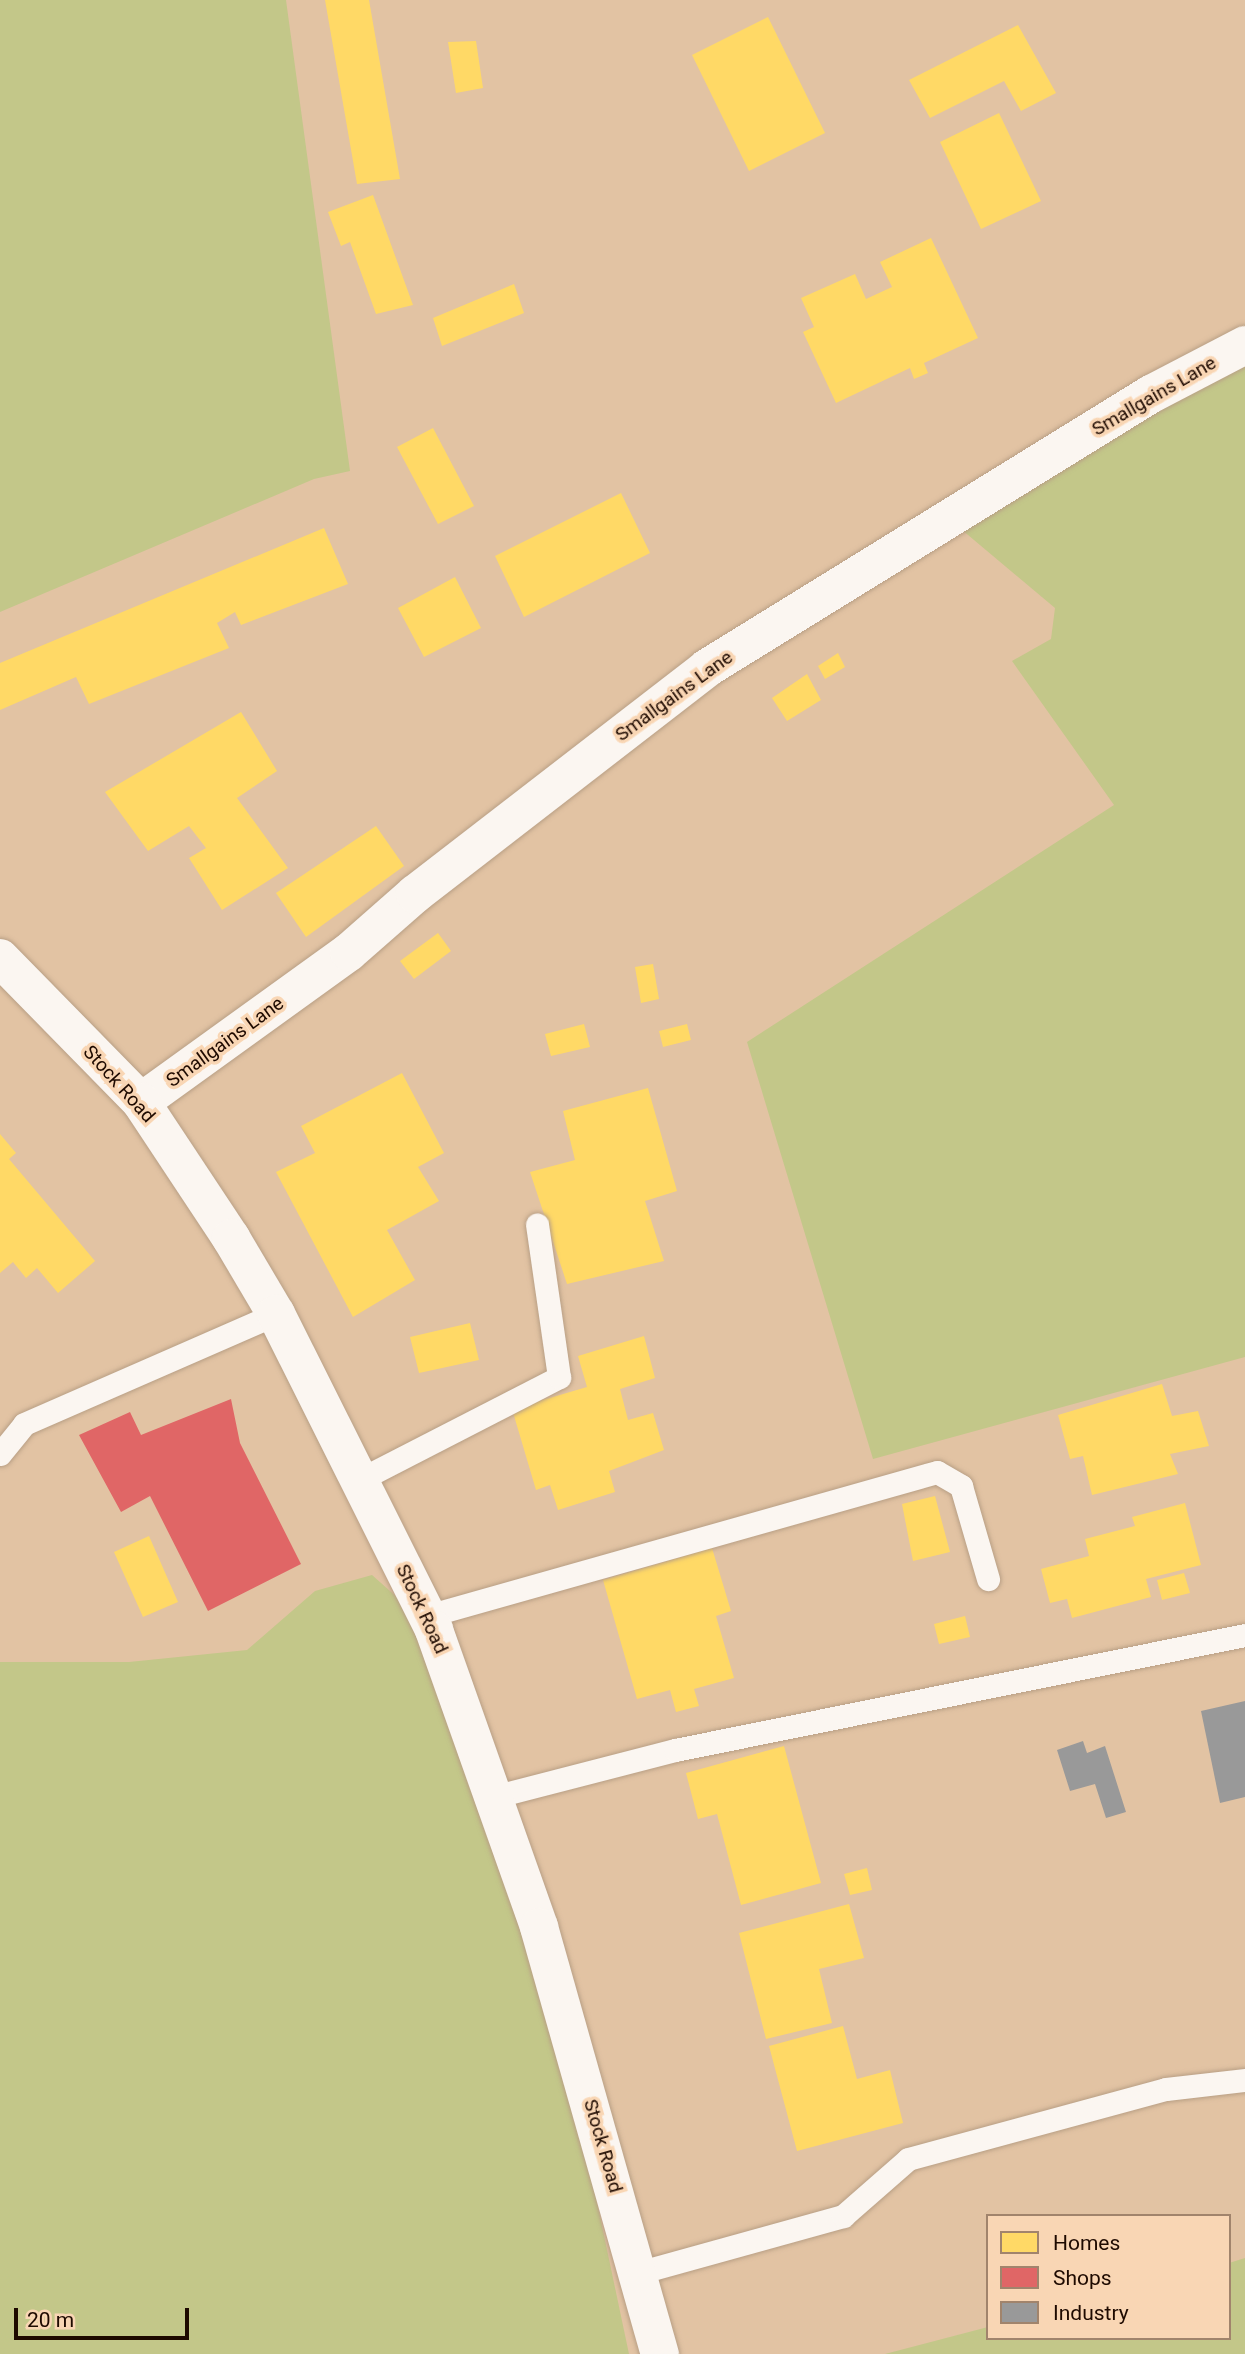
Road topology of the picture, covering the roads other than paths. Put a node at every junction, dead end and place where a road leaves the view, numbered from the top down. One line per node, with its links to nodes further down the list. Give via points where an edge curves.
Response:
1 (1245, 345): 3 (main road, Smallgains Lane, via 1151,394 707,668 415,894 349,952)
2 (0, 958): 3 (main road, Stock Road)
3 (141, 1102): 5 (main road, Stock Road)
4 (537, 1225): 7 (lane, via 559,1377)
5 (276, 1314): 6 (lane, via 23,1424); 7 (main road, Stock Road)
6 (0, 1454)
7 (359, 1480): 9 (main road, Stock Road)
8 (988, 1579): 9 (lane, via 961,1486 937,1472)
9 (427, 1616): 11 (main road, Stock Road)
10 (1245, 1634): 11 (lane, via 676,1750)
11 (493, 1797): 13 (main road, Stock Road)
12 (1245, 2080): 13 (lane, via 1166,2089 908,2159 842,2216)
13 (641, 2273): 14 (main road, Stock Road)
14 (660, 2354)

